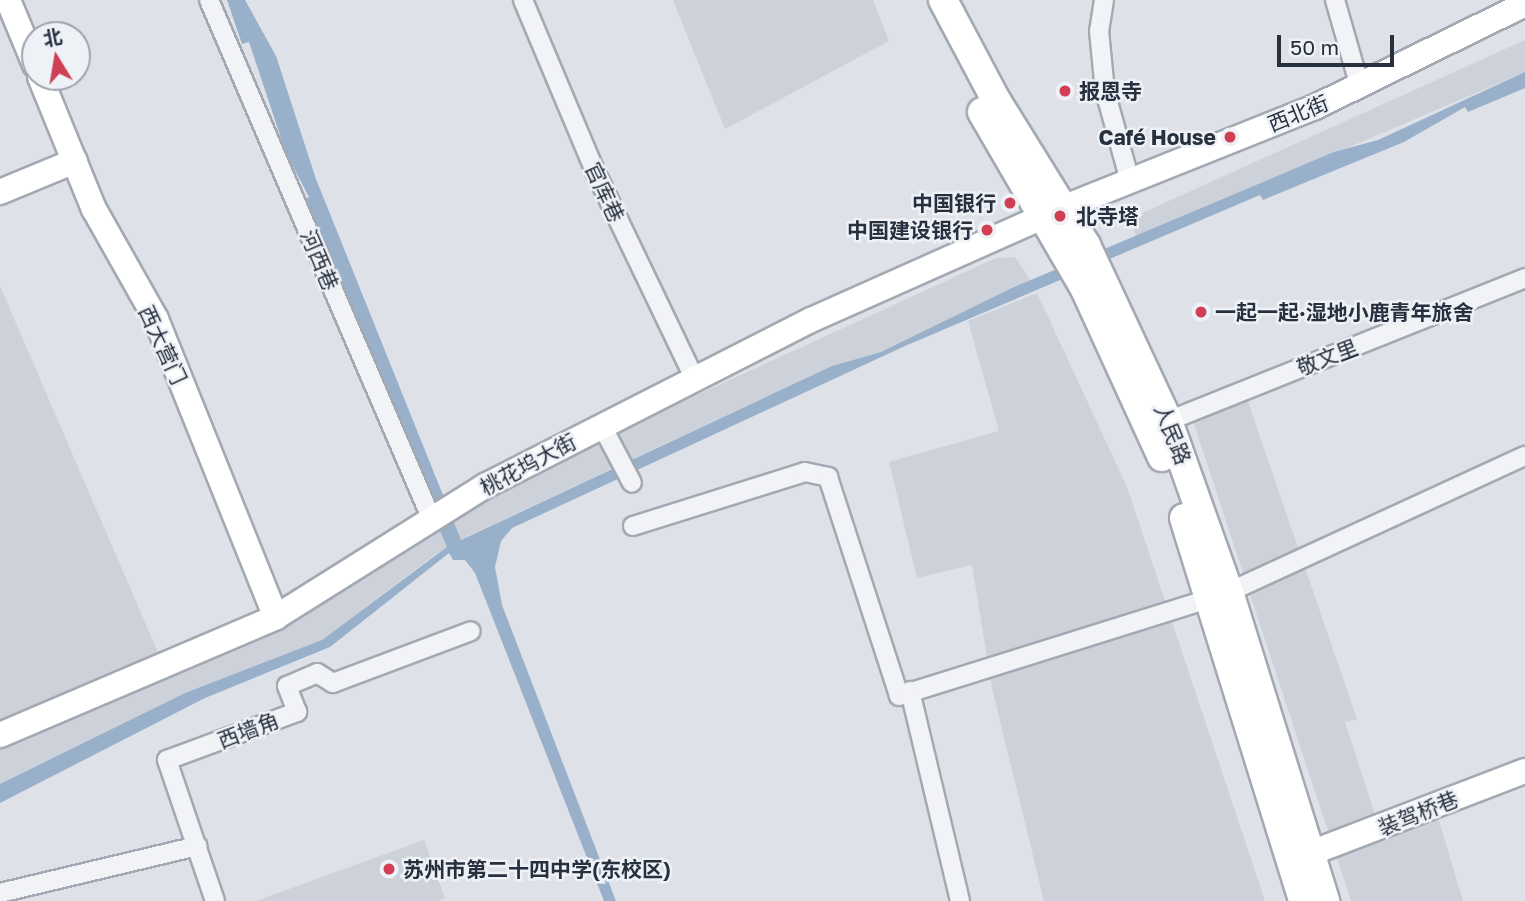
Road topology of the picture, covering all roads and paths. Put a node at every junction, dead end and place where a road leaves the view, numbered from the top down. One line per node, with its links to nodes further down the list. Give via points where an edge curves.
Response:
1 (8, 0): 9 (main road)
2 (209, 0): 23 (street, 河西巷)
3 (523, 0): 18 (street, 官库巷, via 595,171)
4 (925, 0): 15 (main road, 人民路, via 966,84)
5 (943, 0): 15 (main road, 人民路)
6 (1104, 0): 13 (street, via 1099,31 1105,91)
7 (1335, 0): 10 (street)
8 (1525, 4): 10 (main road, 西北街)
9 (21, 31)
10 (1360, 87): 13 (main road, 西北街)
11 (46, 91): 12 (main road, 西大营门)
12 (75, 161): 14 (main road); 26 (main road, 西大营门, via 94,209 156,319)
13 (1130, 180): 15 (main road, 西北街)
14 (0, 192)
15 (1055, 212): 17 (main road, 人民路); 18 (main road, 桃花坞大街, via 811,320)
16 (1525, 278): 19 (street, 敬文里)
17 (1093, 282): 19 (main road, 人民路); 25 (main road, 人民路)
18 (695, 380): 20 (main road, 桃花坞大街)
19 (1168, 421): 25 (main road, 人民路)
20 (602, 426): 22 (street); 23 (main road, 桃花坞大街)
21 (1525, 456): 25 (street)
22 (632, 483)
23 (439, 515): 26 (main road, 桃花坞大街)
24 (633, 526): 28 (street, via 805,472 828,477 899,696)
25 (1220, 595): 28 (street); 32 (main road, 人民路); 36 (main road, 人民路)
26 (276, 617): 29 (main road, 桃花坞大街)
27 (471, 631): 31 (street, 西墙角, via 333,683 317,673 287,686 297,712 167,760)
28 (911, 691): 35 (street)
29 (0, 736)
30 (1525, 771): 32 (main road, 装驾桥巷)
31 (197, 846): 33 (street); 34 (street, 西墙角)
32 (1311, 853): 37 (main road, 人民路)
33 (0, 893)
34 (215, 901)
35 (960, 901)
36 (1303, 901)
37 (1325, 901)

